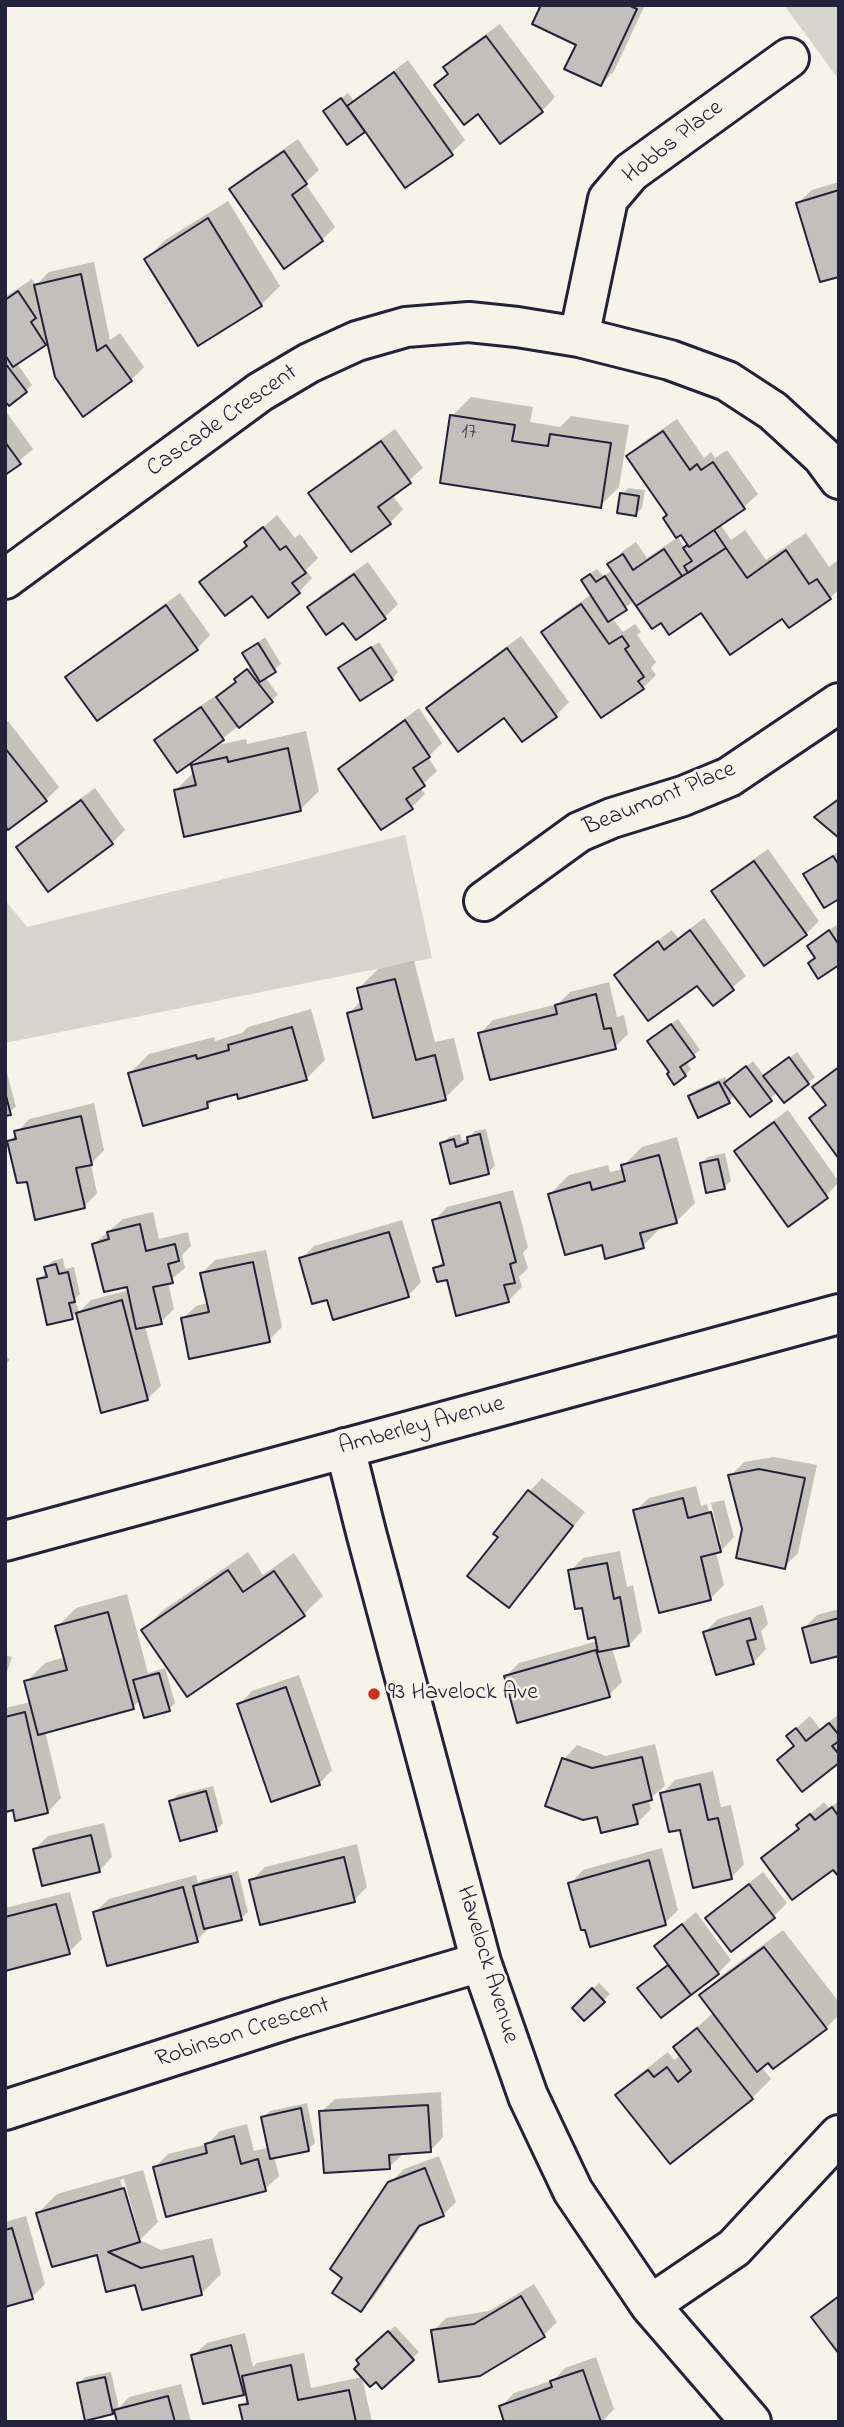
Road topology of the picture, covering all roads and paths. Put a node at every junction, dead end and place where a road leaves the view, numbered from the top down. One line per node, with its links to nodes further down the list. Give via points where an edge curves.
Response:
1 (789, 58): 2 (street, Hobbs Place, via 631,172 608,199)
2 (579, 337): 3 (street, Cascade Crescent, via 670,360 727,381 773,411 822,456); 4 (street, Cascade Crescent, via 468,322 406,327 357,341 260,392)
3 (839, 479)
4 (5, 579)
5 (839, 702): 6 (street, Beaumont Place, via 729,777 579,832)
6 (484, 901)
7 (839, 1314): 8 (street, Amberley Avenue)
8 (345, 1448): 9 (street, Amberley Avenue); 10 (street, Havelock Avenue)
9 (5, 1541)
10 (481, 1962): 11 (street, Robinson Crescent); 13 (street, Havelock Avenue, via 528,2096 573,2191)
11 (5, 2110)
12 (839, 2135): 13 (street, via 734,2248)
13 (650, 2305): 14 (street, Havelock Avenue)
14 (751, 2422)

